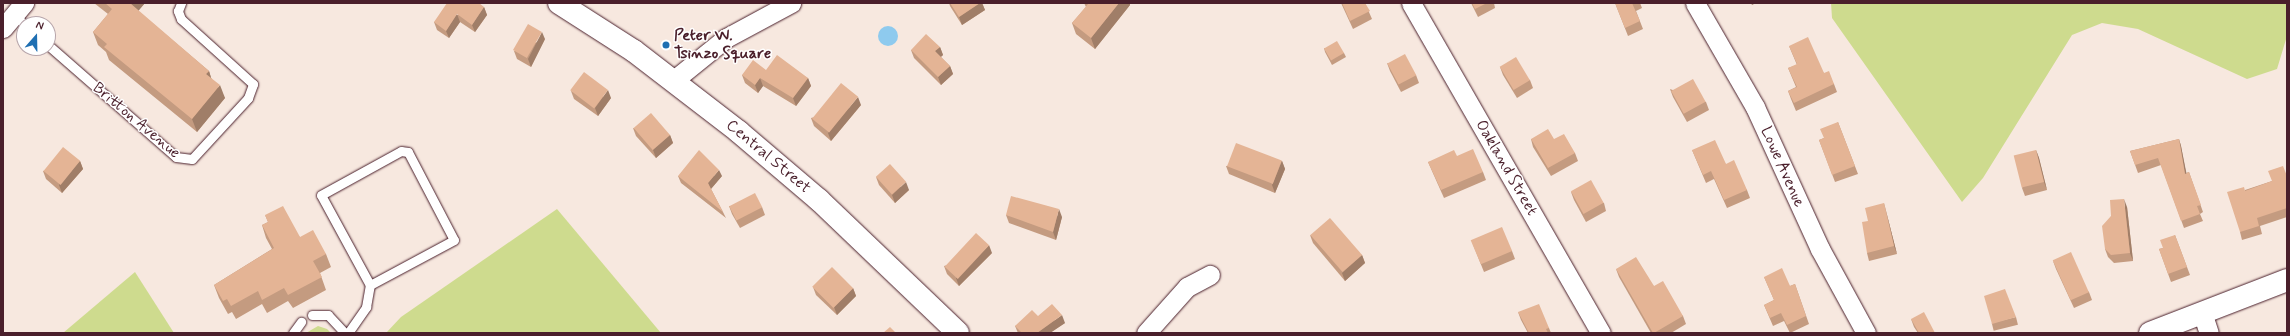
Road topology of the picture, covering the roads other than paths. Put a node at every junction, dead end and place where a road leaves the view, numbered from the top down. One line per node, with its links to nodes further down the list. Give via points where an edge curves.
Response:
1 (181, 3): 6 (lane, Britton Avenue, via 178,11 181,19 253,84 248,98 192,159 176,157)
2 (559, 3): 7 (main road, Central Street)
3 (791, 3): 7 (street, via 726,38)
4 (1411, 3): 19 (street, Oakland Street)
5 (1695, 3): 20 (street, Lowe Avenue, via 1755,107 1820,250)
6 (56, 52)
7 (674, 80): 17 (main road, Central Street, via 819,200)
8 (1210, 276): 18 (street, via 1187,287)
9 (2287, 280): 11 (main road)
10 (370, 285): 10 (lane, via 454,240 405,151 321,195); 16 (lane, via 366,307)
11 (2202, 312): 21 (main road); 22 (street)
12 (312, 315): 15 (lane, via 328,315)
13 (301, 322): 14 (lane)
14 (293, 333)
15 (344, 333)
16 (348, 333)
17 (958, 333)
18 (1146, 333)
19 (1602, 333)
20 (1866, 333)
21 (2150, 333)
22 (2209, 333)

